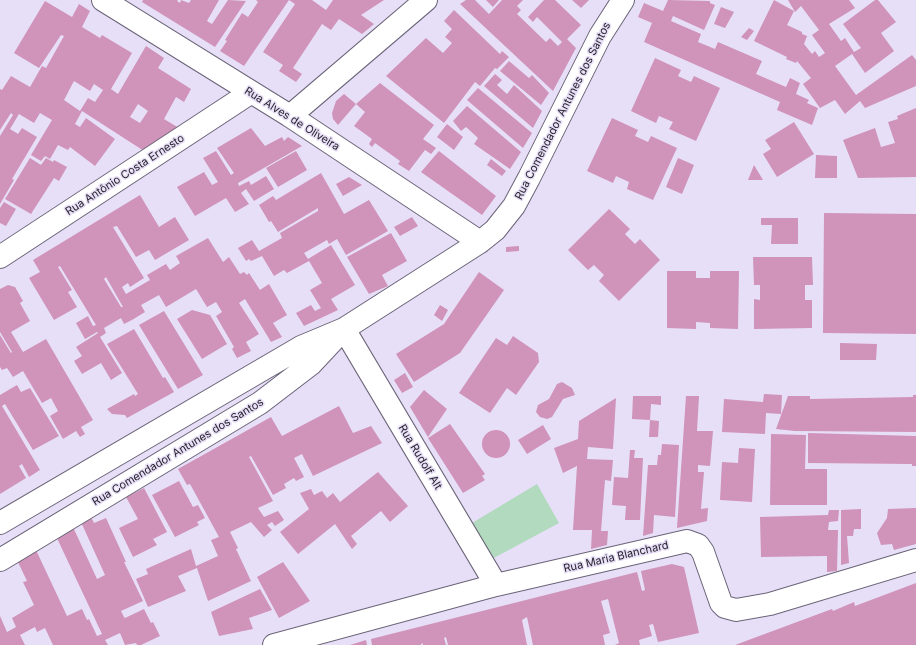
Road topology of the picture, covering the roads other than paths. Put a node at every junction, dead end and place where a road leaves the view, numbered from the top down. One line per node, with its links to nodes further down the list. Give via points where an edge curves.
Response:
1 (103, 0): 4 (street, Rua Alves de Oliveira)
2 (426, 0): 5 (street)
3 (623, 0): 6 (street, Rua Comendador Antunes dos Santos, via 600,36 514,206 495,230)
4 (250, 93): 5 (street, Rua Alves de Oliveira); 7 (street, Rua Antônio Costa Ernesto)
5 (290, 116): 6 (street, Rua Alves de Oliveira)
6 (480, 242): 8 (street, Rua Comendador Antunes dos Santos)
7 (2, 252)
8 (344, 329): 9 (street, Rua Comendador Antunes dos Santos, via 301,347); 10 (street, Rua Comendador Antunes dos Santos, via 311,364 260,403); 12 (street, Rua Rudolf Alt)
9 (0, 522)
10 (0, 560)
11 (916, 560): 12 (street, Rua Maria Blanchard, via 777,602 736,610 724,607 721,603 703,552 698,545 687,541)
12 (496, 585): 13 (street, Rua Maria Blanchard)
13 (274, 645)

